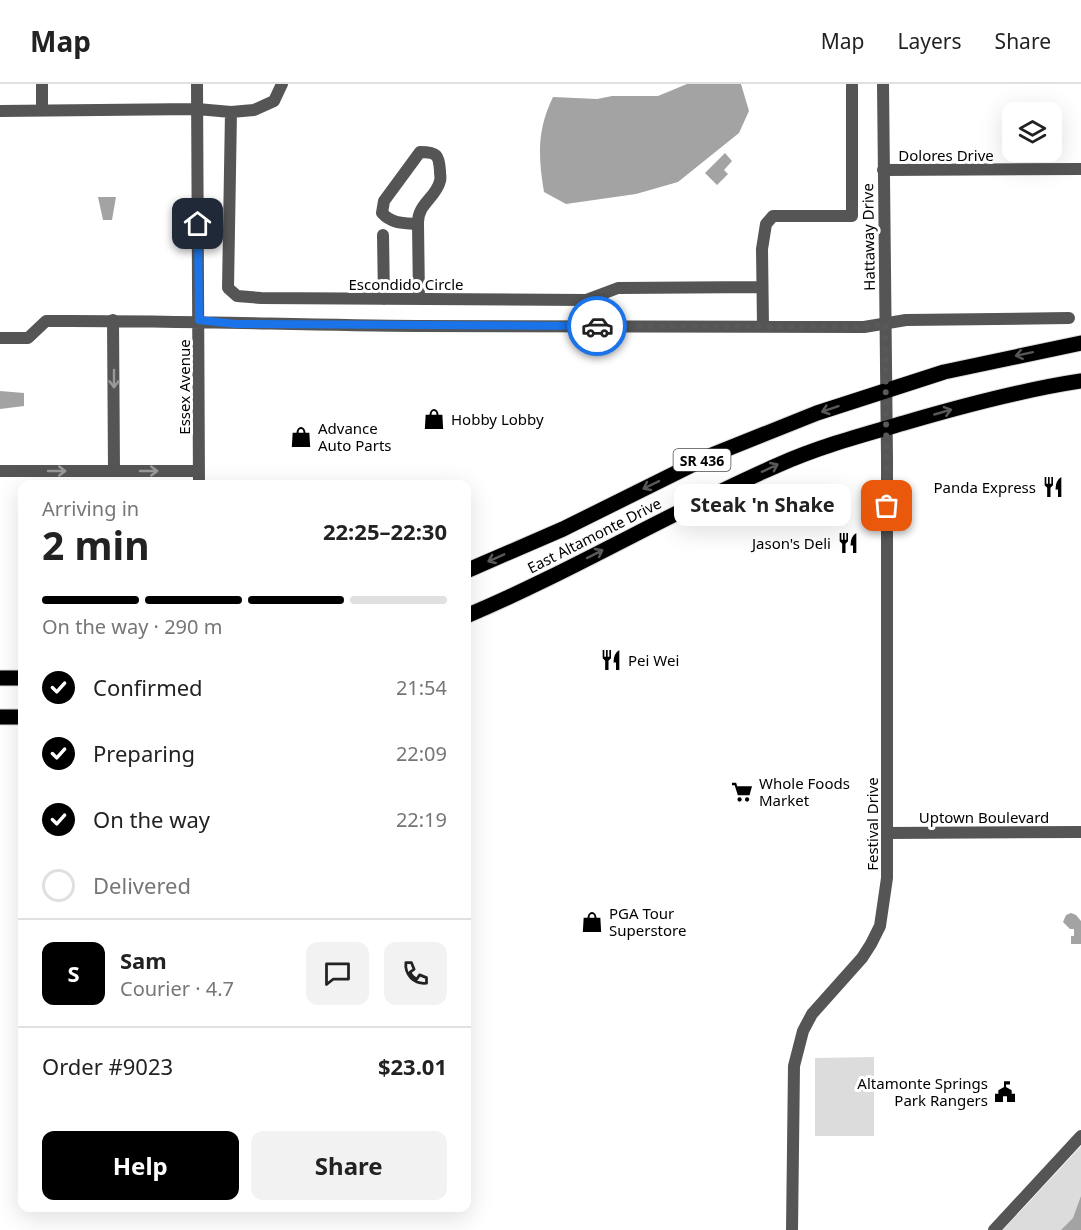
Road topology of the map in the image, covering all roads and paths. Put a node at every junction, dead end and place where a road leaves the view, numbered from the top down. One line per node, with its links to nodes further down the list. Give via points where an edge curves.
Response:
1 (42, 84): 8 (street)
2 (197, 84): 6 (street, Essex Avenue)
3 (282, 84): 9 (street, via 274,101 254,110)
4 (852, 84): 14 (street, via 852,216 772,216 766,224 762,249)
5 (883, 84): 11 (street, Hattaway Drive)
6 (197, 109): 8 (street); 9 (street); 19 (street, Essex Avenue)
7 (0, 111): 8 (street)
8 (42, 111)
9 (231, 112): 15 (street, Escondido Circle, via 228,288 237,296 261,298)
10 (1081, 169): 11 (street, Dolores Drive)
11 (883, 170): 20 (street, Hattaway Drive)
12 (418, 224): 12 (street, via 420,210 440,181 439,158 426,152 420,153 384,201 382,213 388,220); 16 (street)
13 (383, 235): 15 (street)
14 (762, 287): 16 (street, Escondido Circle, via 618,288 586,300); 21 (street)
15 (384, 299): 16 (street, Escondido Circle)
16 (419, 299)
17 (1069, 318): 20 (street, via 906,320)
18 (113, 320): 19 (street); 22 (street, via 46,321 28,338); 28 (street, one-way to 28)
19 (199, 320): 21 (street, via 271,324); 29 (street, Essex Avenue)
20 (885, 324): 21 (street); 25 (street, Hattaway Drive)
21 (763, 326)
22 (0, 338)
23 (1081, 343): 25 (main road, East Altamonte Drive / SR 436, one-way to 25, via 944,372)
24 (1081, 381): 26 (main road, East Altamonte Drive / SR 436, one-way to 24, via 967,405)
25 (885, 390): 26 (street, Festival Drive); 31 (main road, East Altamonte Drive / SR 436, one-way to 31, via 712,455 563,529)
26 (886, 428): 32 (main road, East Altamonte Drive / SR 436, one-way to 26, via 780,464); 37 (street, Festival Drive)
27 (0, 471): 28 (street, one-way to 28)
28 (114, 471): 29 (street, one-way to 29)
29 (199, 471): 30 (street, Essex Avenue)
30 (199, 480)
31 (471, 569)
32 (471, 614)
33 (0, 678): 34 (main road)
34 (18, 678)
35 (0, 717): 36 (main road)
36 (18, 717)
37 (887, 832): 38 (street, Uptown Boulevard); 40 (street, Festival Drive, via 887,878 880,926 862,958 812,1014 794,1066)
38 (1081, 832)
39 (1081, 1136): 41 (street)
40 (792, 1230)
41 (994, 1230)

